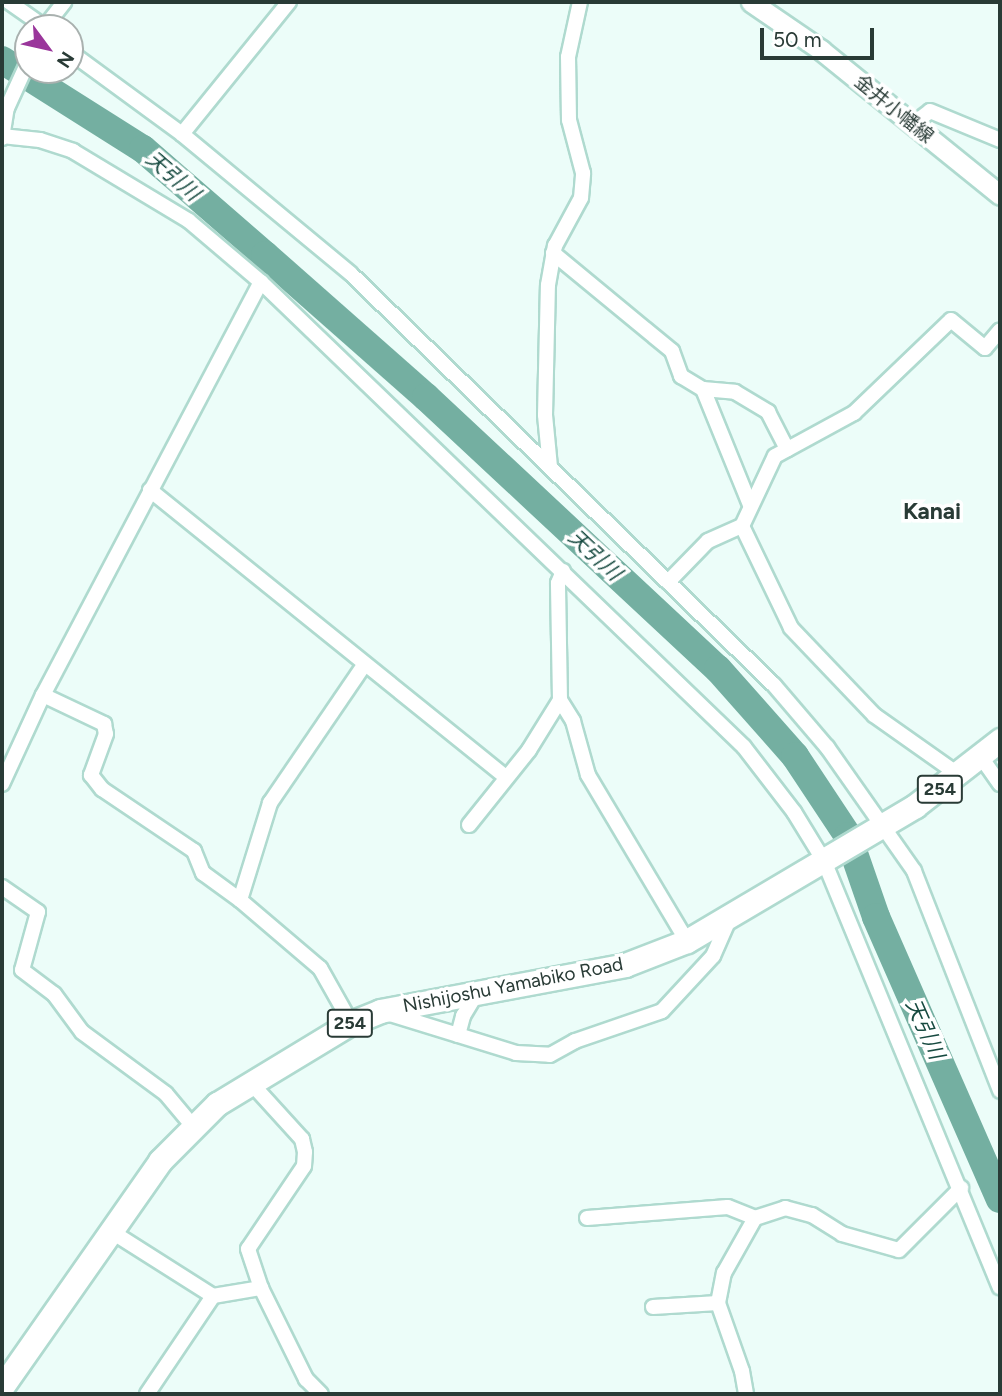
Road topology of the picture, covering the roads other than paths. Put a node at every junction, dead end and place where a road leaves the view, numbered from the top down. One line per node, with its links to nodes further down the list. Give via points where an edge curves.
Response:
1 (9, 2): 5 (street)
2 (289, 2): 9 (street)
3 (580, 2): 13 (street, via 568,70 569,120 583,173 581,198)
4 (751, 2): 8 (main road, 金井小幡線)
5 (26, 14)
6 (84, 62): 9 (street)
7 (18, 84): 10 (street, via 7,108)
8 (913, 124): 11 (street, via 930,111); 12 (main road, 金井小幡線)
9 (182, 134): 18 (street, via 351,274)
10 (2, 137): 14 (street, via 40,140 114,173 189,221)
11 (1000, 140)
12 (1000, 195)
13 (553, 253): 16 (street, via 672,351 681,376); 18 (street, via 546,402)
14 (261, 282): 19 (street); 22 (street)
15 (1000, 330): 17 (street, via 985,348 951,320 853,413 831,429)
16 (703, 389): 17 (street, via 735,392 768,412); 20 (street)
17 (787, 449): 20 (street, via 775,456)
18 (550, 467): 23 (street)
19 (150, 490): 24 (street); 25 (street)
20 (750, 505): 21 (street)
21 (742, 526): 23 (street, via 708,541); 29 (street, via 791,628 874,715)
22 (563, 571): 26 (street, via 558,583); 35 (street, via 744,747)
23 (668, 582): 34 (street, via 774,685)
24 (364, 665): 30 (street); 37 (street, via 270,803)
25 (43, 695): 32 (street); 37 (street, via 104,724 106,734 91,775 102,789 194,851 203,873)
26 (560, 699): 30 (street, via 529,750); 39 (street, via 573,721 588,775)
27 (1000, 740): 28 (highway, 254)
28 (981, 757): 29 (highway, 254); 31 (street)
29 (959, 775): 34 (highway, 254)
30 (505, 776): 33 (street)
31 (1000, 784)
32 (2, 785)
33 (469, 825)
34 (880, 828): 35 (highway, 254); 45 (street, via 914,871)
35 (826, 860): 38 (highway, Nishijoshu Yamabiko Road / 254); 47 (street)
36 (2, 887): 46 (street, via 38,912 22,970 54,994 82,1032 166,1094)
37 (240, 900): 42 (street, via 320,968)
38 (730, 917): 39 (highway, Nishijoshu Yamabiko Road / 254); 43 (street, via 713,956 662,1011 575,1041 550,1055 516,1054)
39 (687, 942): 40 (highway, Nishijoshu Yamabiko Road / 254, via 625,965)
40 (479, 989): 41 (highway, Nishijoshu Yamabiko Road / 254); 43 (street)
41 (380, 1011): 42 (highway, Nishijoshu Yamabiko Road / 254); 43 (street)
42 (351, 1023): 44 (highway, Nishijoshu Yamabiko Road / 254)
43 (458, 1035)
44 (251, 1083): 46 (highway, Nishijoshu Yamabiko Road / 254); 52 (street, via 302,1139 305,1152 303,1166 248,1249)
45 (1000, 1091)
46 (192, 1125): 50 (highway, Nishijoshu Yamabiko Road / 254)
47 (961, 1188): 49 (street, via 898,1250 842,1234 812,1215 785,1208); 51 (street)
48 (587, 1218): 49 (street, via 728,1208)
49 (755, 1218): 54 (street, via 724,1273)
50 (109, 1230): 53 (street); 56 (highway, Nishijoshu Yamabiko Road / 254)
51 (1000, 1287)
52 (261, 1288): 53 (street); 58 (street, via 306,1378)
53 (213, 1296): 57 (street)
54 (718, 1303): 55 (street); 59 (street, via 743,1371)
55 (653, 1307)
56 (2, 1387)
57 (147, 1394)
58 (321, 1394)
59 (746, 1394)

